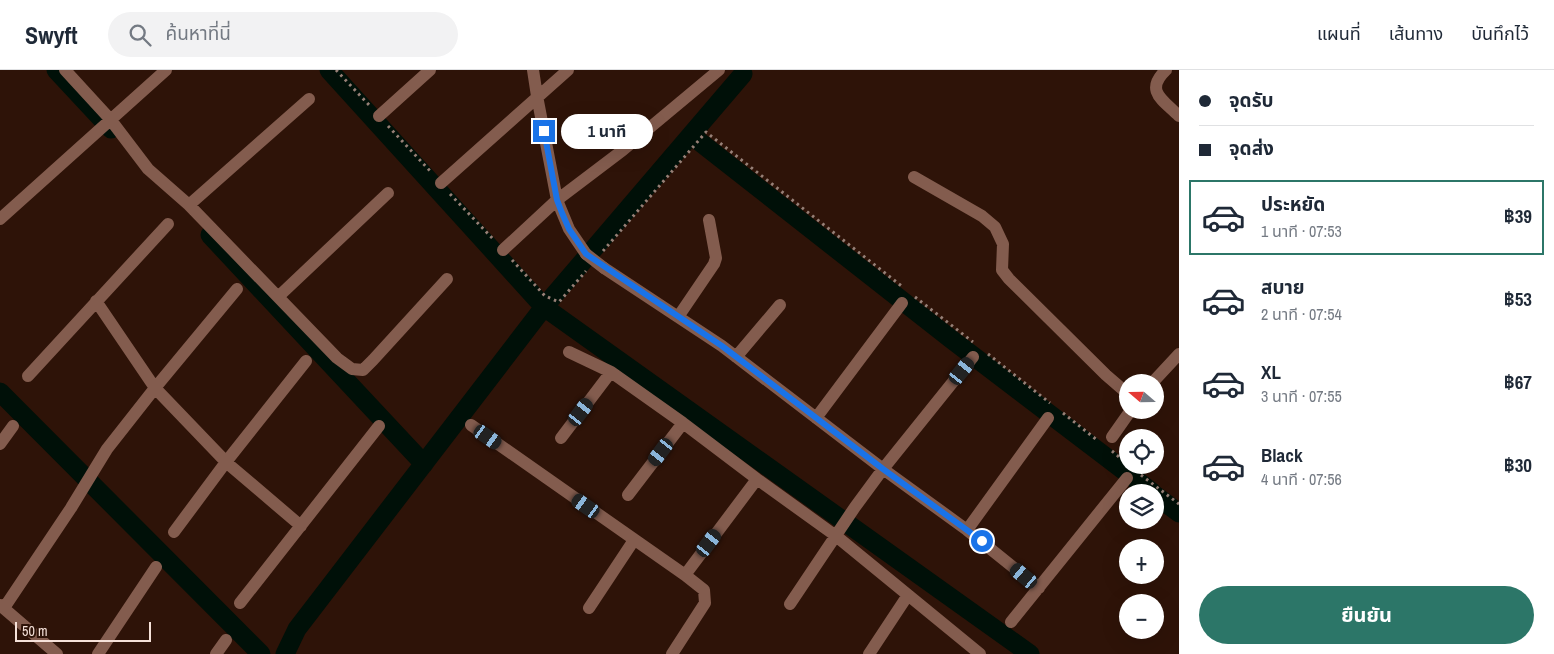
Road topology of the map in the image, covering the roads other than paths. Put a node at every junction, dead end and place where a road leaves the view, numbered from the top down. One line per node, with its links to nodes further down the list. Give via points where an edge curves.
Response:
1 (65, 70): 12 (street)
2 (166, 70): 12 (street)
3 (430, 70): 10 (street)
4 (533, 70): 8 (street)
5 (568, 70): 8 (street)
6 (719, 70): 16 (street)
7 (1166, 70): 11 (street, via 1157,78 1157,94)
8 (537, 96): 14 (street); 16 (street)
9 (310, 99): 17 (street)
10 (379, 116)
11 (1179, 116)
12 (110, 119): 17 (street, via 148,169); 18 (street)
13 (914, 177): 37 (street, via 995,226 1003,244 1002,270)
14 (440, 183)
15 (388, 193): 24 (street)
16 (557, 200): 21 (street); 28 (street, bridge, via 569,229 586,254)
17 (189, 206): 24 (street)
18 (0, 220)
19 (709, 220): 28 (street, via 716,258)
20 (168, 224): 25 (street)
21 (503, 250)
22 (447, 279): 24 (street, via 363,370 352,370 337,358)
23 (237, 289): 38 (street)
24 (279, 296)
25 (96, 301): 36 (street); 38 (street)
26 (902, 303): 39 (street)
27 (780, 305): 31 (street)
28 (678, 317): 31 (street)
29 (569, 352): 34 (street)
30 (1179, 354): 35 (street)
31 (736, 357): 39 (street)
32 (973, 357): 50 (street)
33 (306, 361): 49 (street)
34 (611, 372): 42 (street); 47 (street)
35 (1160, 374)
36 (28, 376)
37 (1119, 386)
38 (155, 388): 49 (street); 65 (street, via 108,449)
39 (816, 418): 50 (street)
40 (1048, 418): 55 (street)
41 (1125, 419): 46 (street)
42 (683, 423): 52 (street); 53 (street)
43 (472, 425): 58 (street)
44 (13, 426): 48 (street)
45 (379, 426): 54 (street)
46 (1112, 437)
47 (561, 438)
48 (0, 444)
49 (226, 462): 54 (street); 56 (street)
50 (883, 469): 55 (street); 57 (street)
51 (1132, 474): 61 (street)
52 (757, 478): 57 (street); 60 (street)
53 (628, 496)
54 (301, 526): 63 (street)
55 (968, 530): 61 (street)
56 (174, 532)
57 (836, 536): 62 (street); 64 (street)
58 (634, 540): 60 (street); 66 (street)
59 (156, 567): 70 (street)
60 (685, 575): 72 (street, via 704,590 705,604)
61 (1039, 588): 67 (street)
62 (908, 595): 73 (street); 74 (street)
63 (240, 603)
64 (790, 604)
65 (2, 607): 69 (street)
66 (589, 608)
67 (1011, 622)
68 (226, 640): 71 (street)
69 (57, 654)
70 (98, 654)
71 (216, 654)
72 (672, 654)
73 (869, 654)
74 (980, 654)

